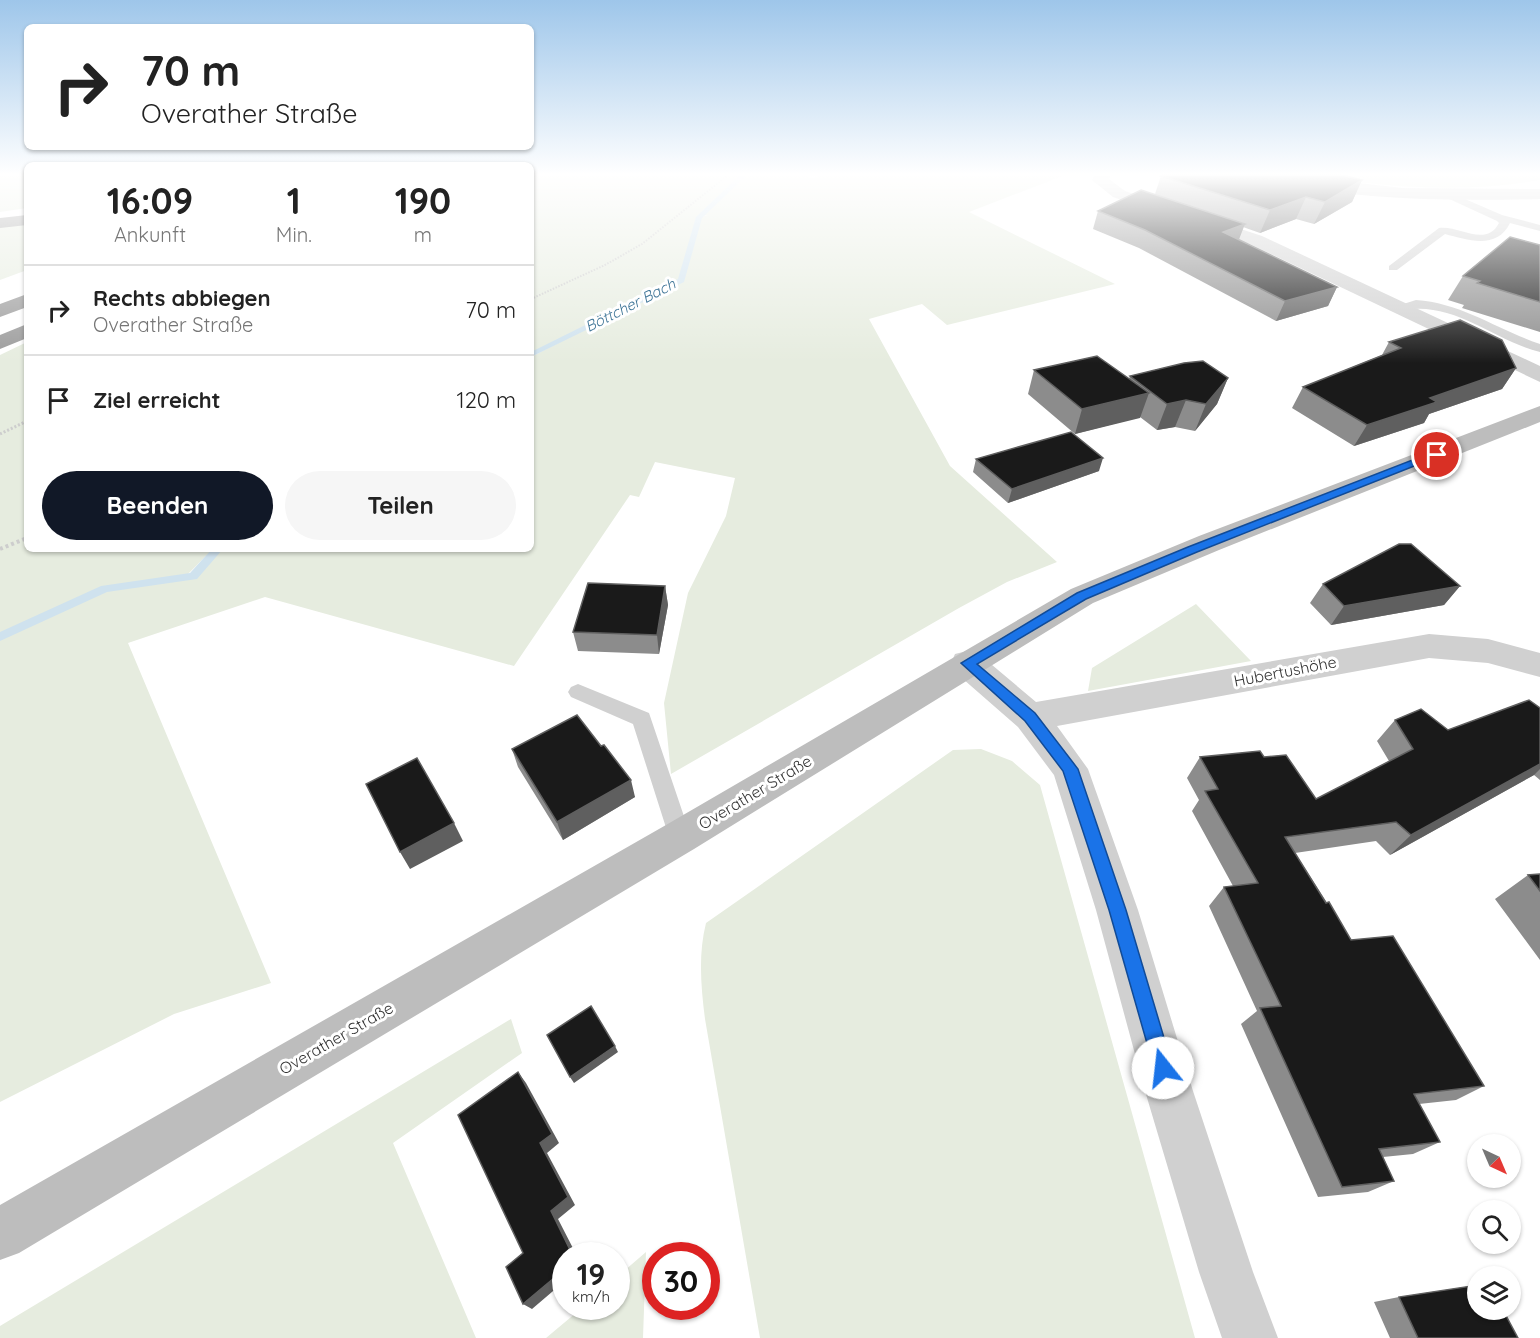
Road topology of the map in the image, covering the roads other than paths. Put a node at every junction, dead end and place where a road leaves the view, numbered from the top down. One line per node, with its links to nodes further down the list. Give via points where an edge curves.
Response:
1 (1248, 237): 7 (street)
2 (1433, 237): 3 (lane)
3 (1393, 268)
4 (24, 282): 5 (highway)
5 (0, 291)
6 (24, 301): 8 (highway)
7 (1400, 307): 11 (lane, via 1412,302 1438,305); 12 (street)
8 (0, 311)
9 (24, 331): 10 (highway)
10 (0, 343)
11 (1540, 348)
12 (1540, 375)
13 (1540, 413): 14 (main road, Overather Straße, via 1132,574 1082,596)
14 (967, 663): 17 (street); 18 (main road, Overather Straße)
15 (1540, 665): 17 (street, Hubertushöhe, via 1488,651 1429,646)
16 (578, 692): 18 (lane, via 642,719)
17 (1030, 717): 20 (street, via 1070,769)
18 (680, 837): 19 (main road, Overather Straße)
19 (0, 1234)
20 (1250, 1338)

